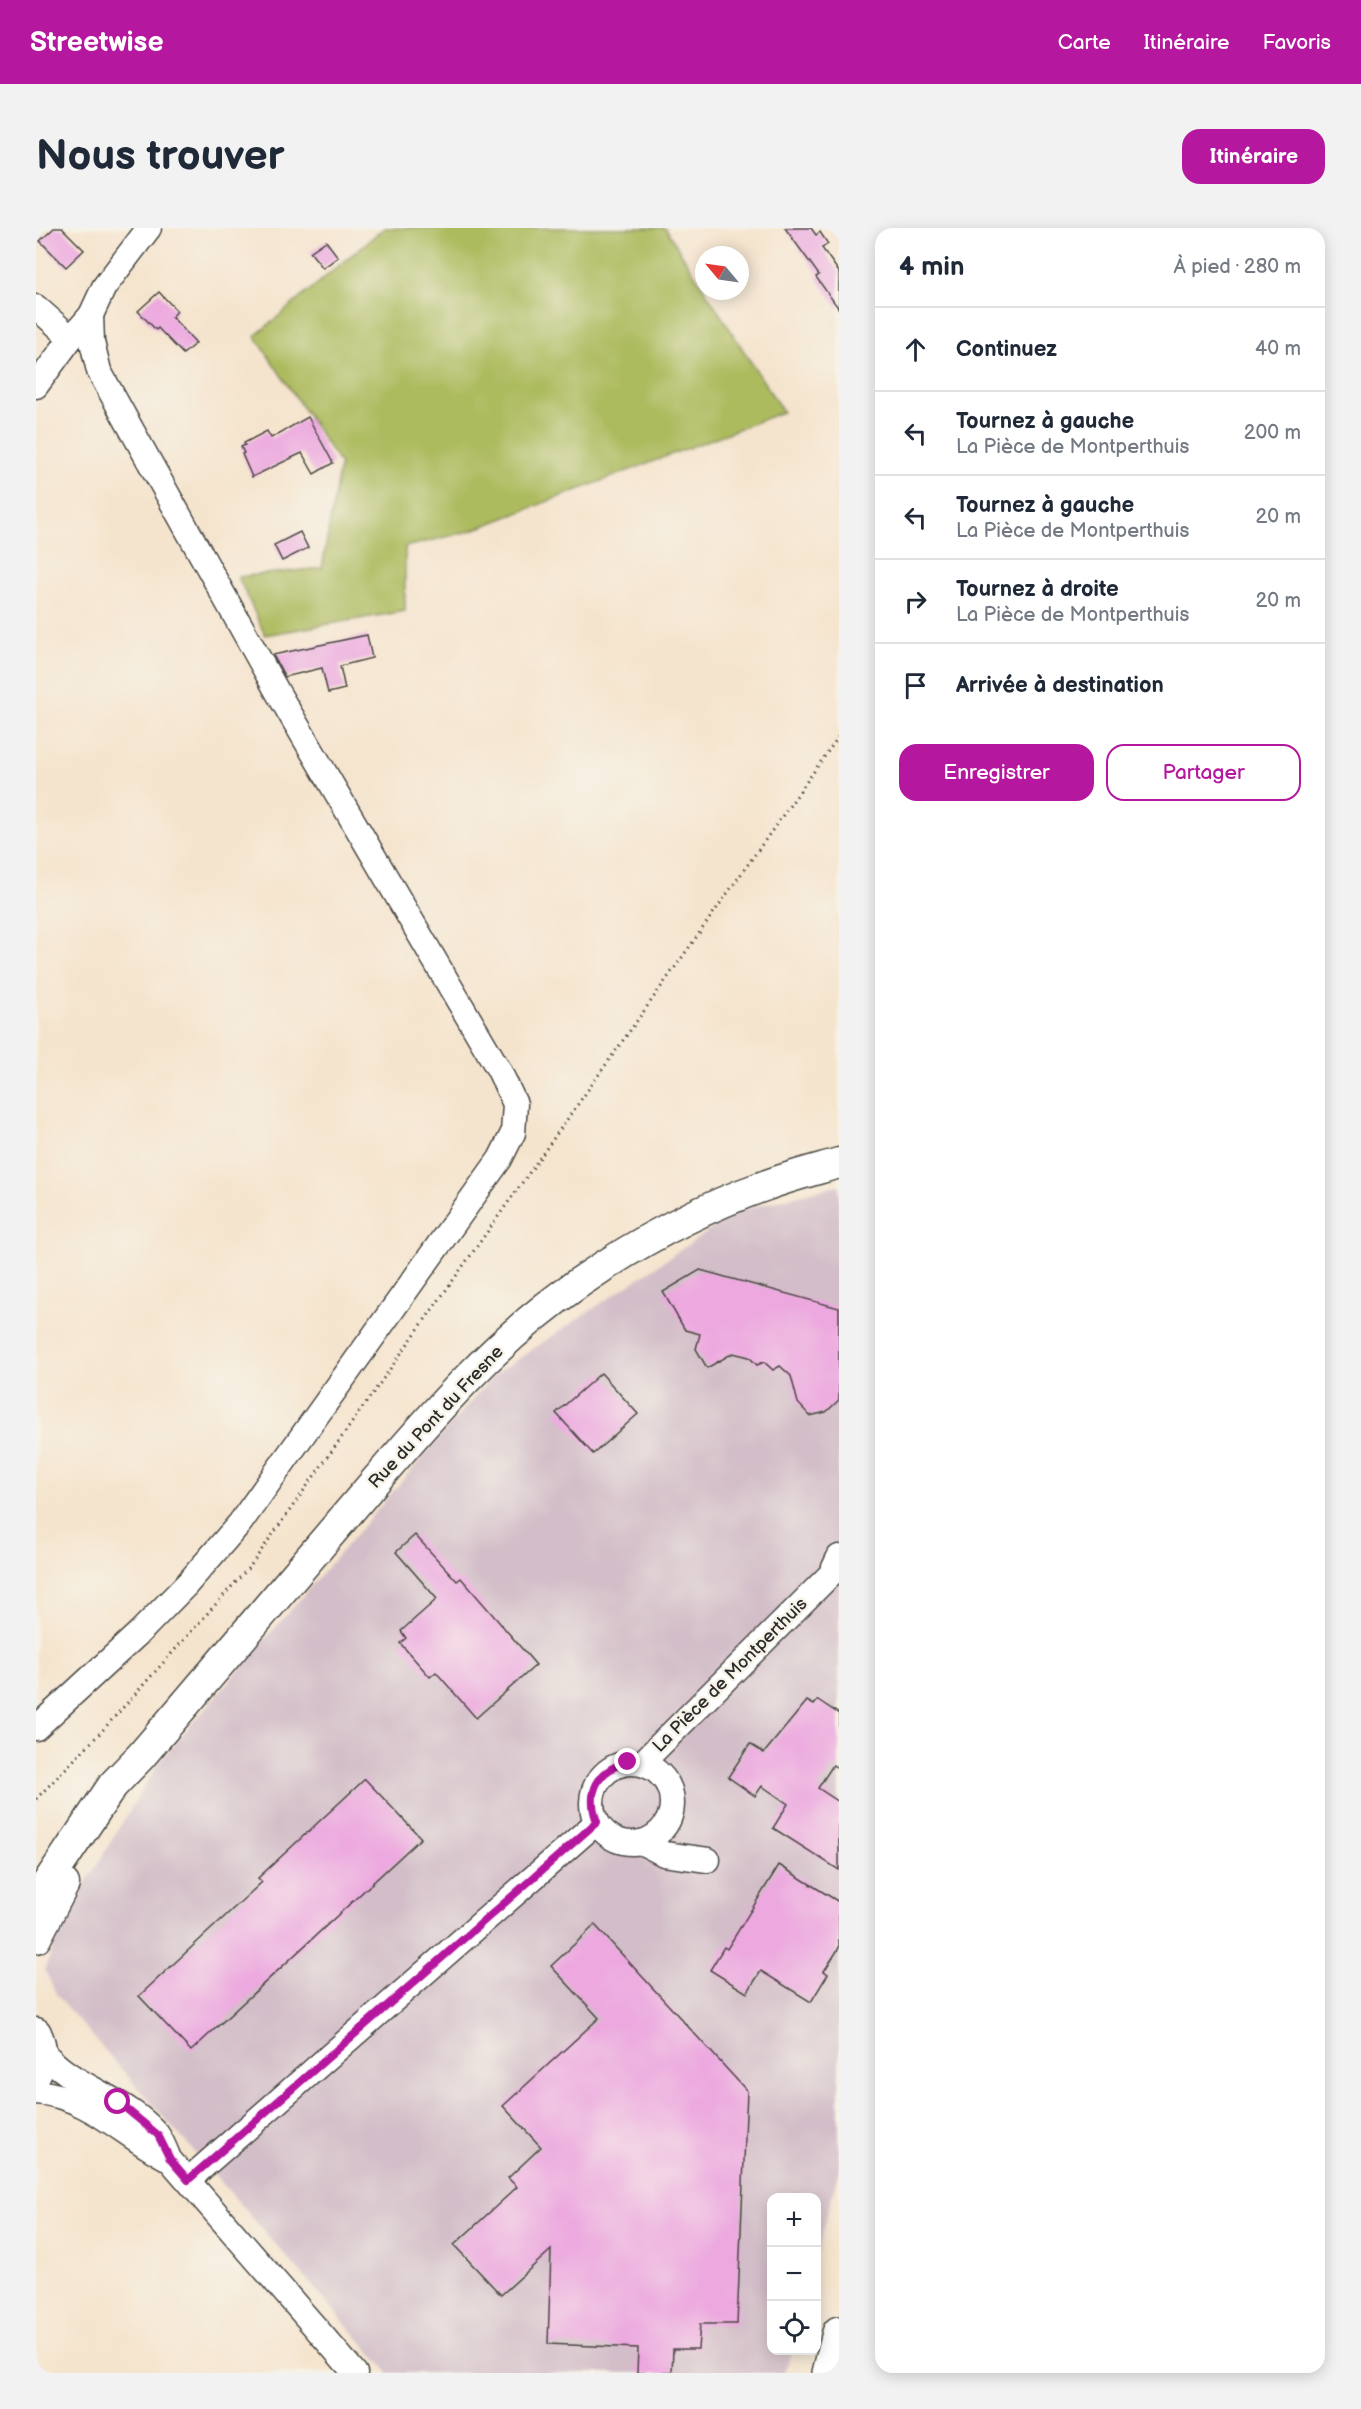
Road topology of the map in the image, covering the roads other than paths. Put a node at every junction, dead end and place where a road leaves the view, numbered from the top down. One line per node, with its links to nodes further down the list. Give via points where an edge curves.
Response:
1 (149, 228): 3 (street, via 104,287)
2 (36, 307): 4 (street)
3 (91, 315): 4 (street); 8 (street, via 99,371 278,693 499,1070 515,1104 513,1133 500,1159 240,1523 187,1584)
4 (71, 338): 5 (street)
5 (36, 386)
6 (839, 1163): 9 (main road, Rue du Pont du Fresne, via 766,1185 707,1209 640,1244 580,1282 525,1324 478,1366 407,1444)
7 (839, 1557): 10 (street, La Pièce de Montperthuis, via 831,1574)
8 (36, 1728)
9 (141, 1756): 14 (main road, Rue du Pont du Fresne, via 113,1785); 15 (main road, Rue du Pont du Fresne, via 78,1859)
10 (642, 1763): 11 (street, La Pièce de Montperthuis, via 628,1762 604,1773 596,1784 592,1803); 12 (street, La Pièce de Montperthuis, via 664,1778 672,1803 664,1828)
11 (597, 1822): 12 (street, via 616,1839); 19 (street)
12 (641, 1842): 13 (street, via 664,1854)
13 (708, 1860)
14 (36, 1900)
15 (36, 1938)
16 (38, 2052): 18 (street, via 139,2118 158,2135)
17 (36, 2092): 18 (street, via 69,2098)
18 (170, 2159): 19 (street)
19 (188, 2180): 21 (street)
20 (839, 2333): 22 (highway)
21 (355, 2373)
22 (829, 2373)

